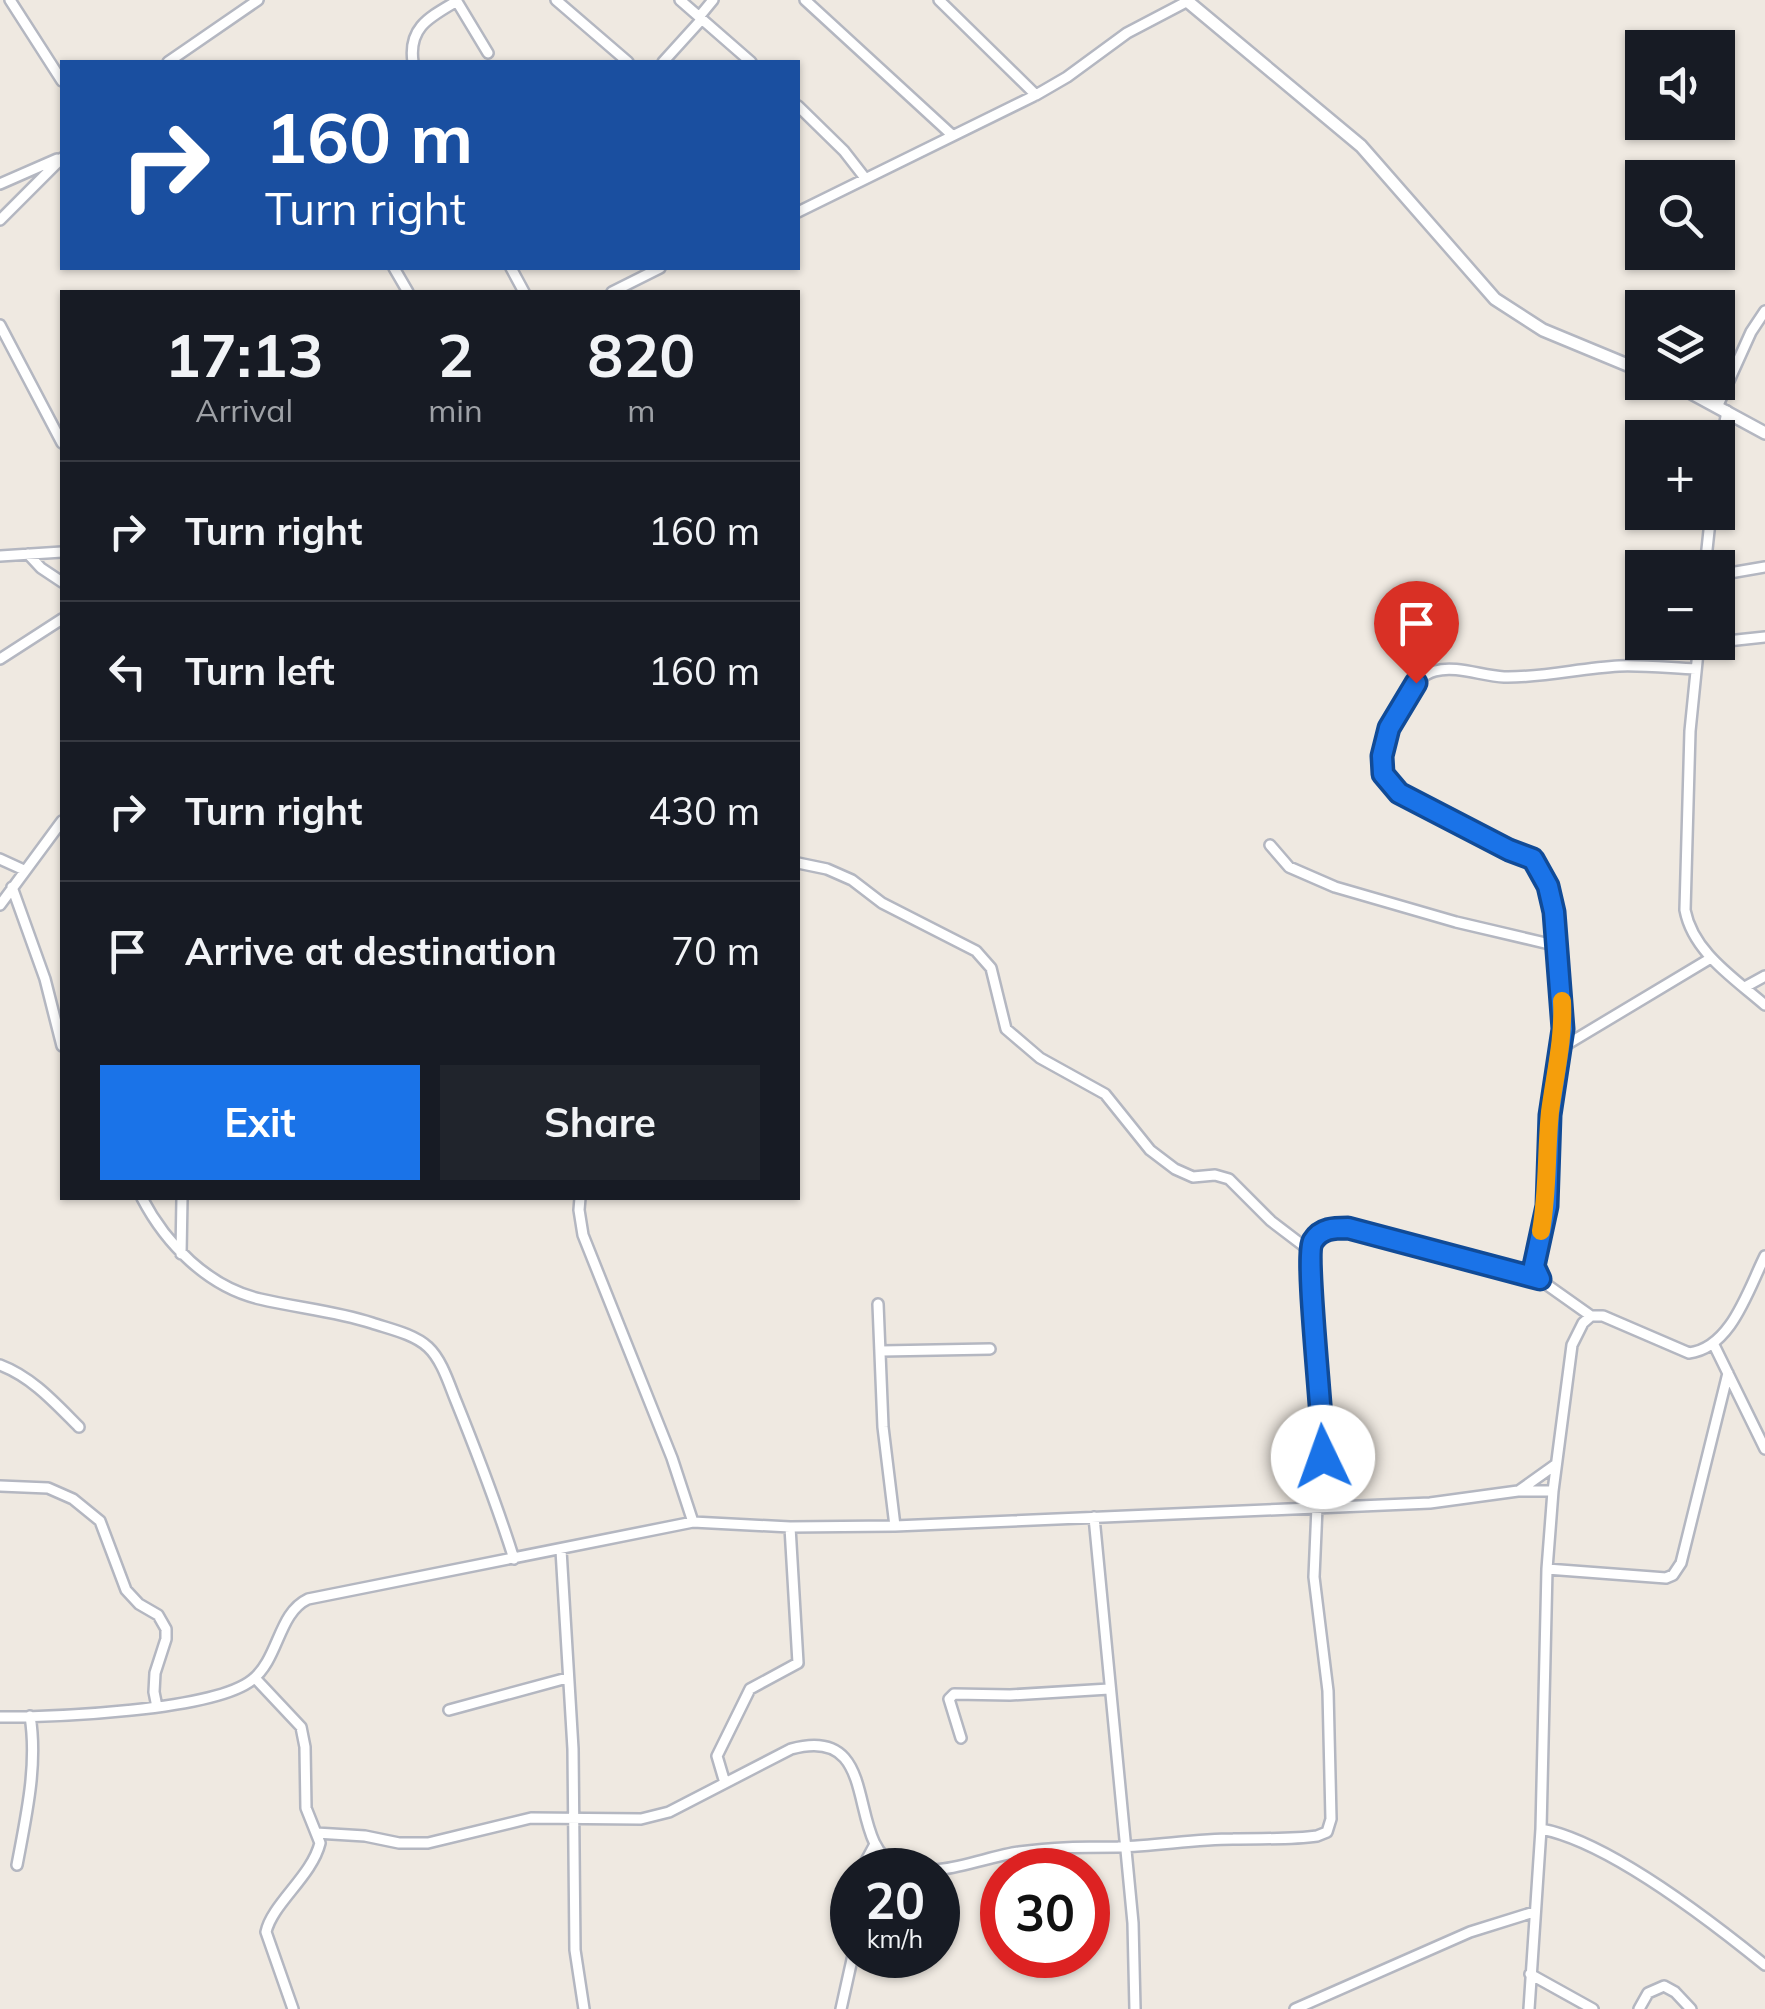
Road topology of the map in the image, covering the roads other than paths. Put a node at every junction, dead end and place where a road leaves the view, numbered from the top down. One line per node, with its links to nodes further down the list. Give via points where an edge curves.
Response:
1 (10, 0): 17 (street)
2 (258, 0): 12 (street)
3 (456, 0): 11 (street); 13 (street, via 419,26)
4 (556, 0): 14 (street)
5 (680, 0): 10 (street)
6 (713, 0): 10 (street)
7 (804, 0): 20 (street)
8 (938, 0): 18 (street)
9 (1187, 1): 18 (street); 31 (main road, via 1361,146 1494,299 1543,330)
10 (701, 18): 15 (street); 16 (street)
11 (488, 53)
12 (171, 60)
13 (413, 60)
14 (626, 60)
15 (665, 60)
16 (749, 60)
17 (60, 78)
18 (1036, 95): 20 (street)
19 (800, 108): 23 (street)
20 (952, 135): 23 (street)
21 (60, 158): 24 (street)
22 (60, 159): 26 (street)
23 (864, 178): 25 (street)
24 (0, 184)
25 (800, 211)
26 (0, 220)
27 (656, 270): 28 (street)
28 (616, 290)
29 (1765, 311): 33 (street)
30 (0, 325): 36 (street)
31 (1625, 364)
32 (1706, 400): 33 (main road)
33 (1722, 408): 34 (street); 35 (main road)
34 (1721, 420)
35 (1765, 433)
36 (60, 439)
37 (60, 552): 38 (street)
38 (28, 554): 39 (street); 42 (street)
39 (0, 556)
40 (1765, 567): 41 (street)
41 (1735, 572)
42 (60, 581)
43 (60, 621): 46 (street)
44 (1765, 636): 45 (street)
45 (1735, 640)
46 (0, 659)
47 (1697, 660): 48 (street)
48 (1696, 669): 56 (street, via 1621,666 1500,677 1434,671 1400,705 1382,756 1383,774 1399,793 1533,859 1548,886); 57 (street, via 1685,910)
49 (60, 824): 53 (street)
50 (1270, 845): 56 (street, via 1289,867 1335,887)
51 (0, 860): 53 (street)
52 (800, 863): 66 (street, via 852,880 882,903 976,951 991,968 1006,1029 1040,1058 1105,1094 1150,1150 1175,1169 1229,1180)
53 (24, 870): 54 (street)
54 (12, 887): 55 (street); 61 (street)
55 (0, 905)
56 (1558, 946): 62 (street)
57 (1711, 958): 59 (street); 62 (street)
58 (1765, 976): 59 (street)
59 (1745, 987): 60 (street)
60 (1765, 1005)
61 (58, 1012)
62 (1561, 1048): 69 (street, via 1550,1115 1547,1206 1534,1266)
63 (143, 1200): 67 (street)
64 (182, 1200): 67 (street)
65 (580, 1200): 85 (street, via 583,1235)
66 (1310, 1250): 69 (street, via 1323,1231 1348,1228); 83 (street, via 1324,1436)
67 (181, 1254): 89 (street, via 258,1299 340,1312 428,1348 491,1487)
68 (1765, 1256): 72 (street)
69 (1540, 1279): 71 (street)
70 (878, 1304): 74 (street)
71 (1591, 1316): 72 (street, via 1689,1353); 79 (street, via 1572,1345)
72 (1714, 1345): 76 (street)
73 (990, 1348): 74 (street)
74 (882, 1351): 87 (street, via 883,1427)
75 (0, 1365): 77 (street, via 44,1392)
76 (1728, 1373): 78 (street); 90 (street, via 1677,1570 1666,1578)
77 (79, 1427)
78 (1765, 1449)
79 (1555, 1465): 81 (street); 82 (street)
80 (0, 1486): 94 (street, via 48,1488 100,1521 126,1590 166,1629 155,1673)
81 (1518, 1491): 82 (street); 83 (street)
82 (1552, 1491): 90 (street)
83 (1319, 1507): 84 (street); 104 (street, via 1314,1577 1328,1691 1327,1832)
84 (1094, 1516): 87 (street); 93 (street)
85 (693, 1522): 86 (street); 88 (street)
86 (790, 1526): 87 (street); 99 (street, via 798,1662 750,1688 716,1756)
87 (896, 1526)
88 (561, 1550): 89 (street); 92 (street)
89 (514, 1559): 91 (street, via 298,1603)
90 (1547, 1569): 101 (street)
91 (255, 1678): 94 (street, via 223,1694); 102 (street, via 301,1727 306,1808)
92 (568, 1678): 95 (street); 100 (street)
93 (1110, 1689): 98 (street, via 954,1694); 104 (street)
94 (157, 1707): 97 (street)
95 (449, 1710)
96 (0, 1716): 97 (street)
97 (30, 1716): 105 (street, via 31,1776)
98 (960, 1738)
99 (725, 1783): 100 (street, via 642,1820); 103 (street, via 791,1749 831,1748 862,1790)
100 (573, 1818): 102 (street, via 531,1818 428,1843); 111 (street, via 575,1950)
101 (1541, 1828): 106 (street); 107 (street, via 1634,1872)
102 (316, 1833): 110 (street, via 320,1848 266,1932)
103 (874, 1846): 104 (street, via 898,1866 920,1870 1016,1852)
104 (1124, 1846): 113 (street)
105 (17, 1865)
106 (1534, 1912): 108 (street); 114 (street, via 1470,1932)
107 (1765, 1965)
108 (1530, 1974): 115 (street); 116 (street)
109 (848, 1978): 112 (street)
110 (294, 2009)
111 (584, 2009)
112 (842, 2009)
113 (1134, 2009)
114 (1295, 2009)
115 (1529, 2009)
116 (1593, 2009)
117 (1639, 2009): 118 (street, via 1648,1992 1664,1986)
118 (1691, 2009)

